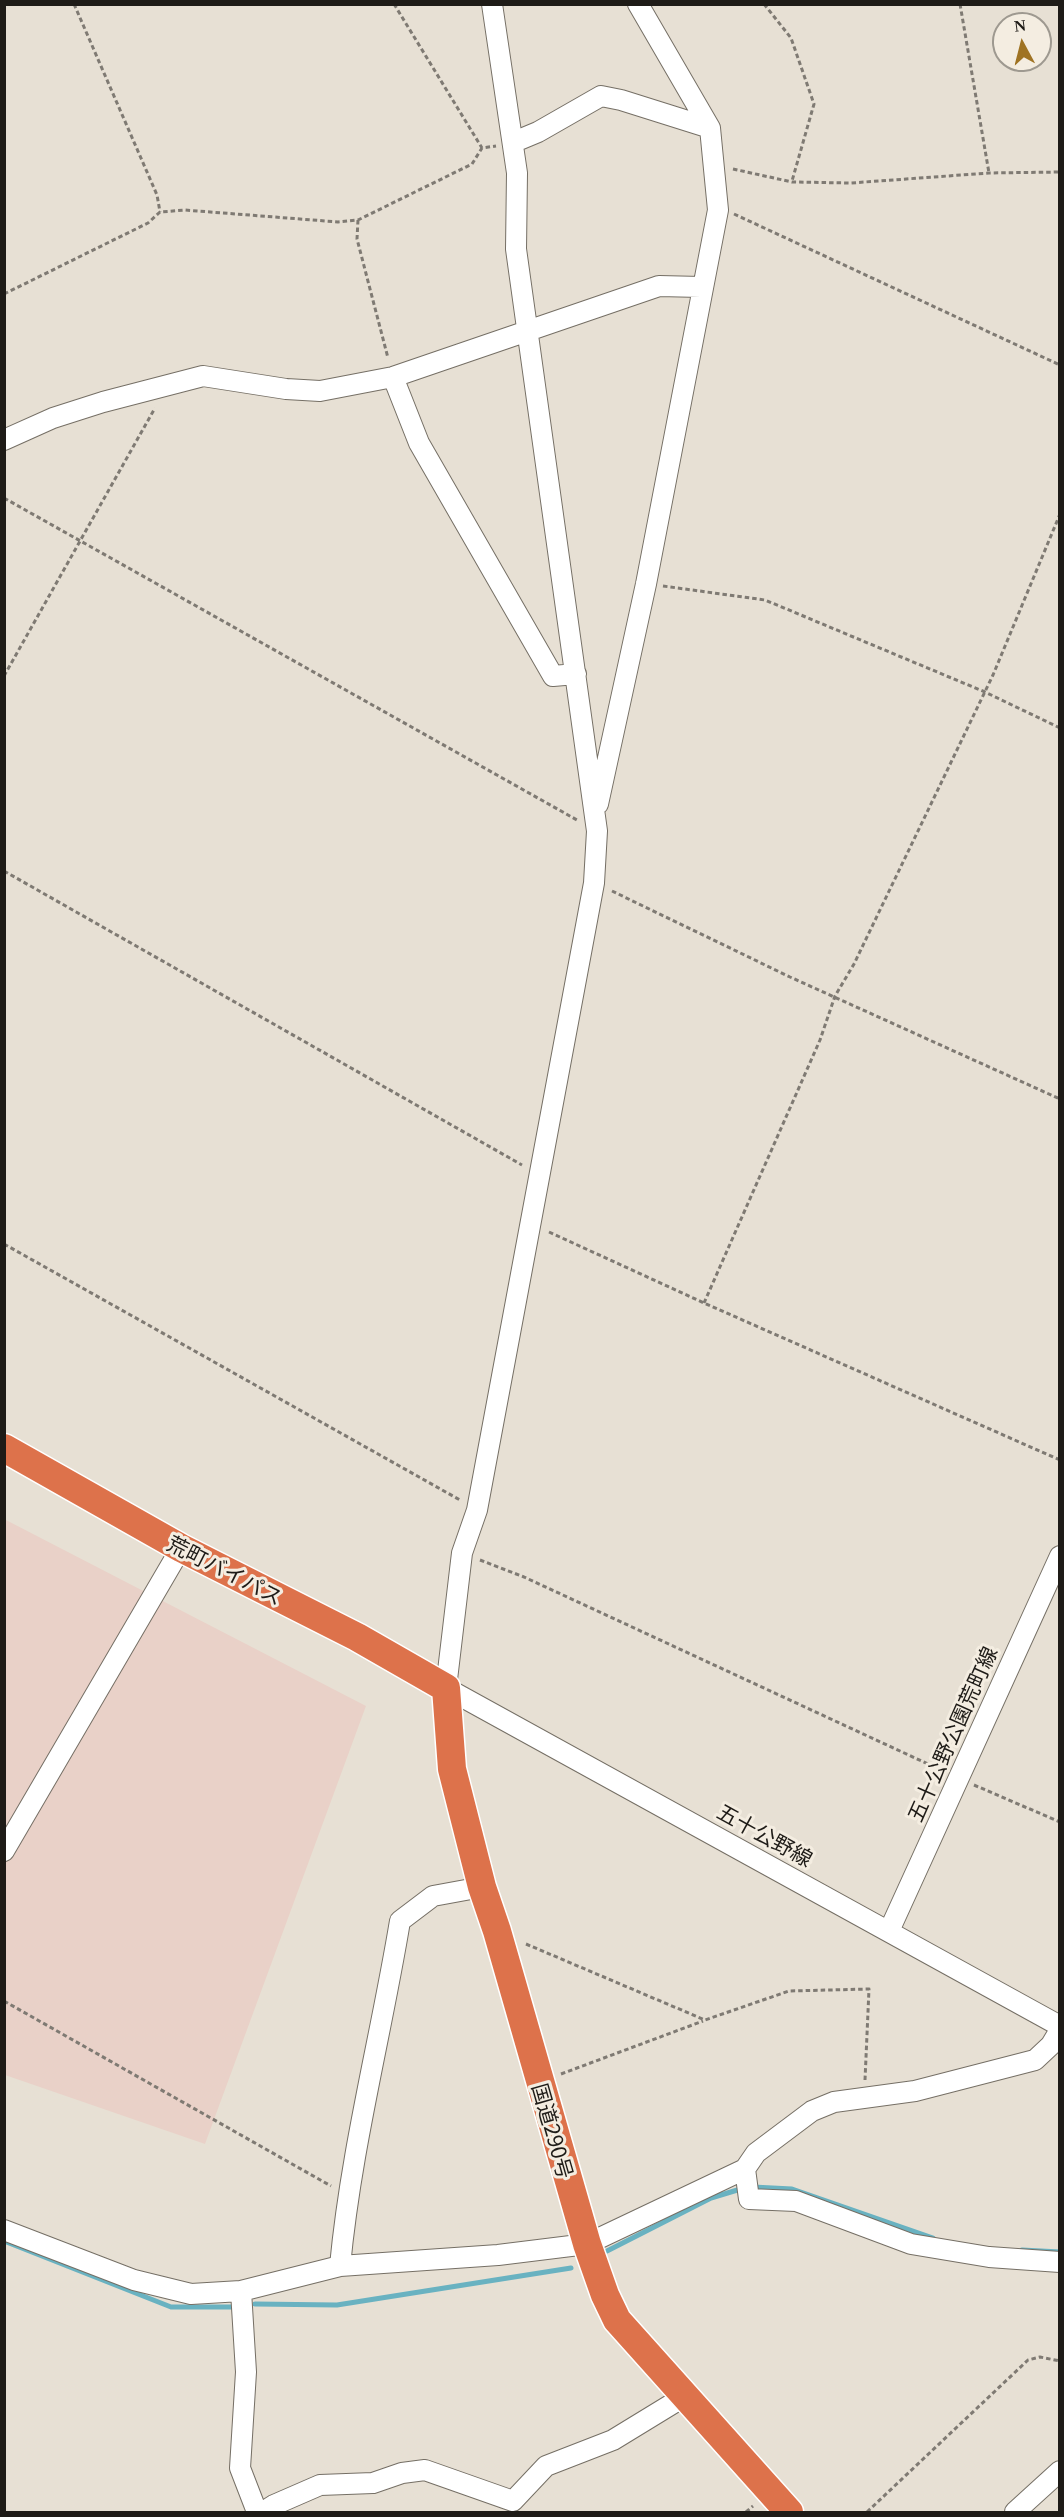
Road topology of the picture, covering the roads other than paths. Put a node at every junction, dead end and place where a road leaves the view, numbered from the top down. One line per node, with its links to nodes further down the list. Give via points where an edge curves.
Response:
1 (492, 4): 4 (street)
2 (638, 4): 3 (street)
3 (710, 129): 4 (street, via 601,96); 5 (street, via 718,210)
4 (513, 142): 6 (street, via 517,172 516,249)
5 (701, 287): 6 (street, via 659,286); 10 (street, via 646,584)
6 (528, 330): 7 (street); 9 (street)
7 (393, 377): 8 (street, via 320,391 286,390 203,376 63,415); 9 (street, via 419,443 553,676)
8 (4, 440)
9 (576, 674): 10 (street)
10 (596, 824): 14 (street, via 594,883 477,1510 462,1553)
11 (4, 1448): 12 (highway, 荒町バイパス)
12 (181, 1548): 14 (highway, 荒町バイパス, via 357,1636); 15 (street)
13 (1059, 1556): 17 (street, 五十公野公園荒町線)
14 (446, 1688): 16 (highway, 国道290号, via 452,1769); 17 (street, 五十公野線)
15 (4, 1851)
16 (482, 1887): 21 (highway, 国道290号); 23 (street, via 433,1896 400,1921 348,2196)
17 (889, 1931): 18 (street, 五十公野線)
18 (1059, 2028): 19 (street, via 1051,2045 1035,2060 915,2091 834,2102 812,2111 756,2153)
19 (745, 2169): 21 (street); 22 (street, via 749,2199 796,2201 911,2244 988,2258)
20 (4, 2230): 24 (street, via 134,2280 191,2294)
21 (587, 2244): 23 (street, via 498,2255); 25 (highway, 国道290号, via 617,2320)
22 (1059, 2262)
23 (340, 2266): 24 (street)
24 (241, 2291): 27 (street, via 246,2372 240,2468)
25 (685, 2396): 28 (street, via 613,2440 546,2466 513,2501 425,2470 373,2483 320,2485); 29 (highway, 国道290号)
26 (1059, 2471): 30 (street)
27 (257, 2512)
28 (263, 2512)
29 (789, 2512)
30 (1015, 2512)

